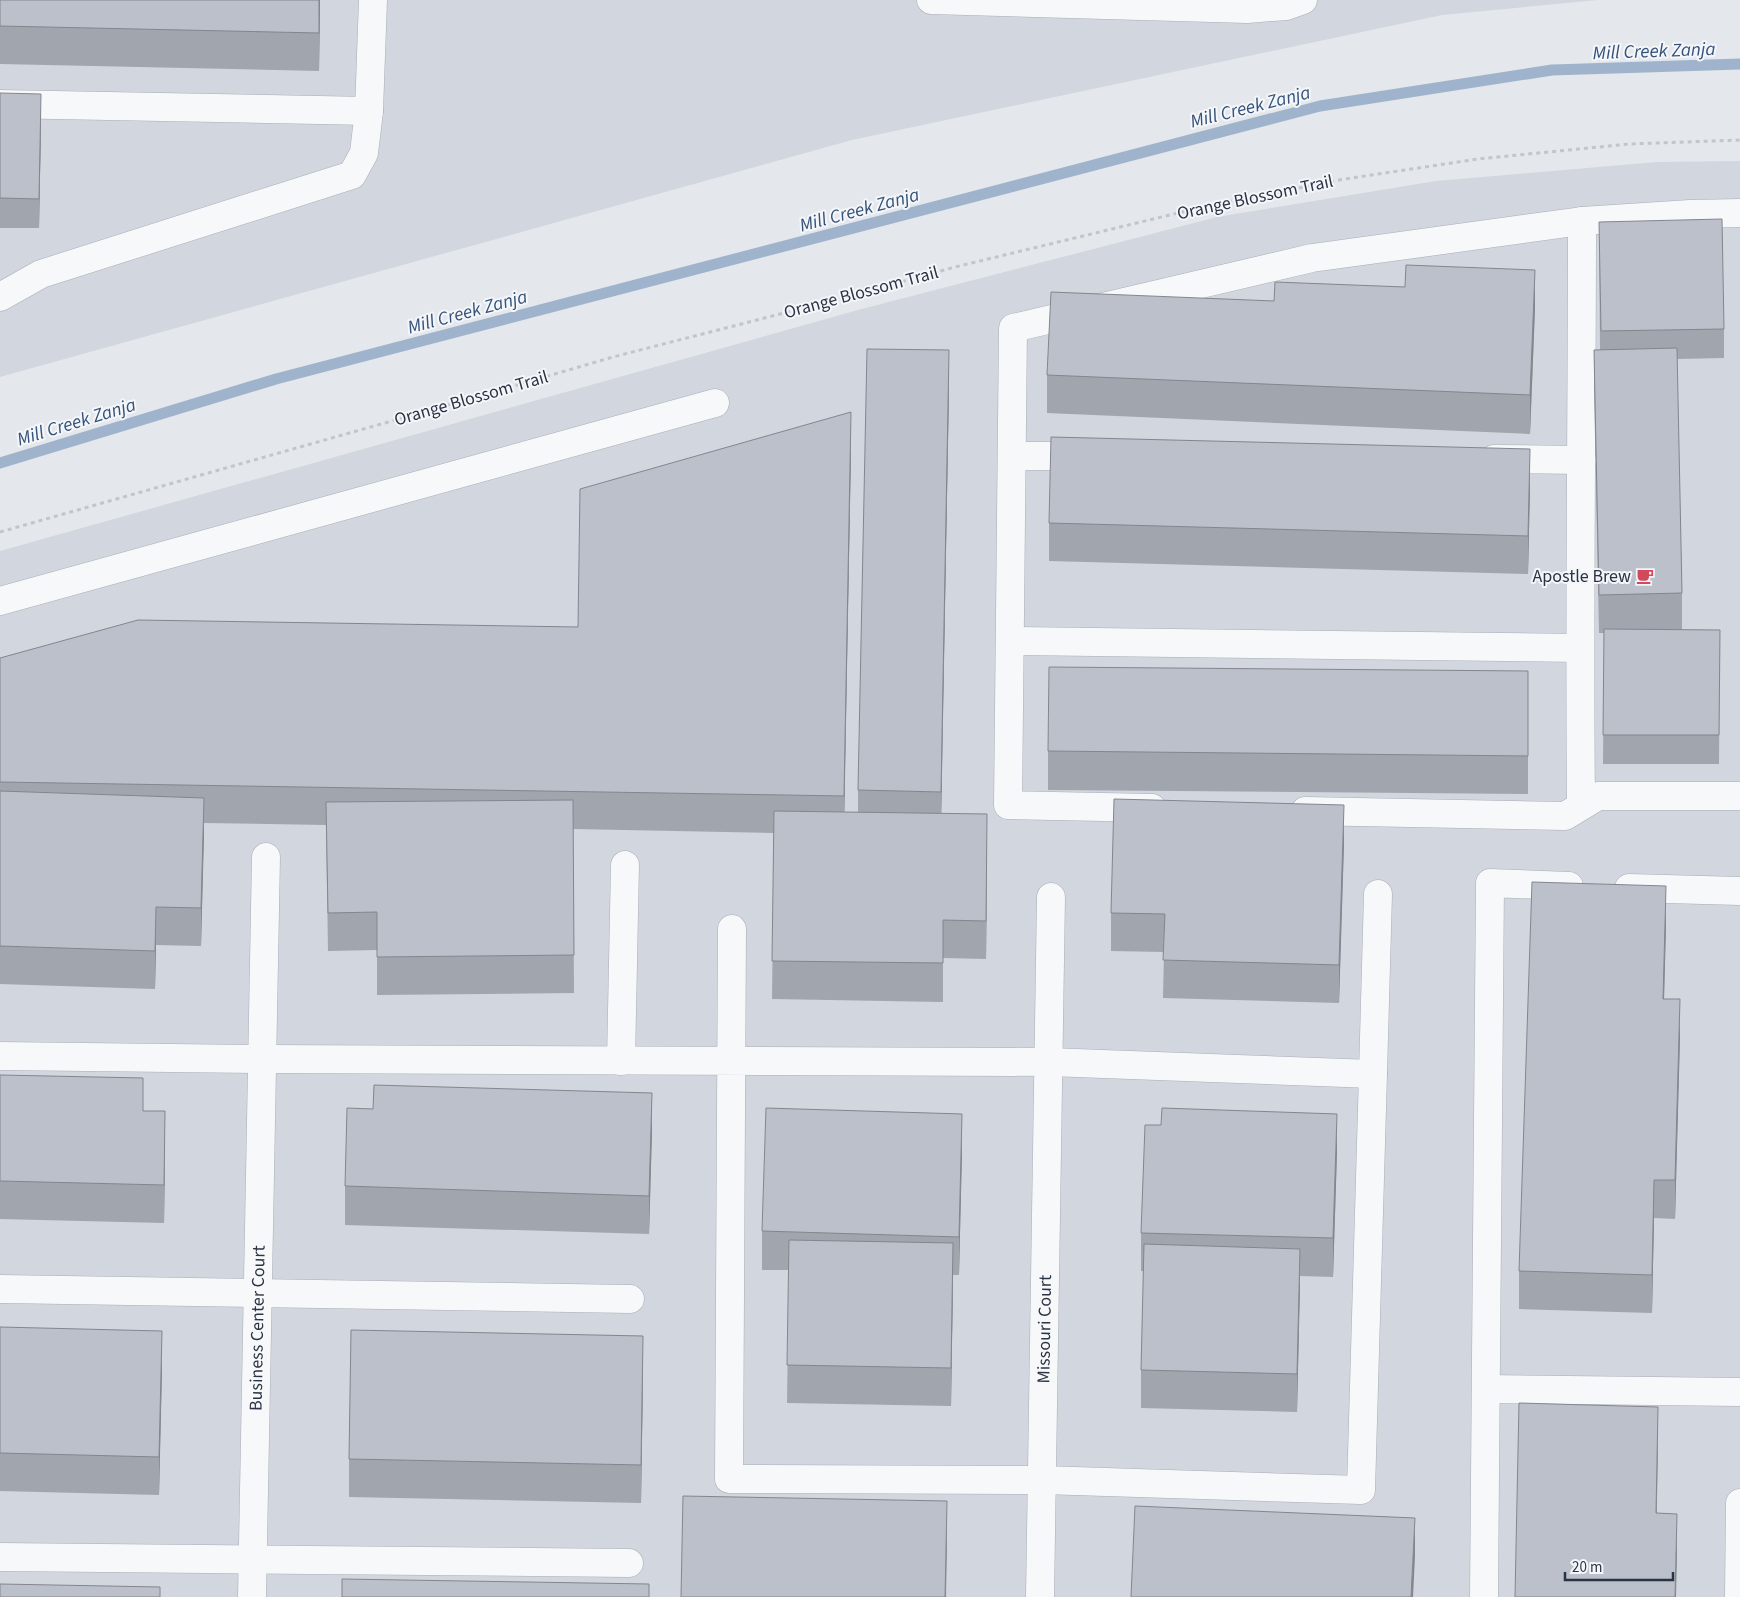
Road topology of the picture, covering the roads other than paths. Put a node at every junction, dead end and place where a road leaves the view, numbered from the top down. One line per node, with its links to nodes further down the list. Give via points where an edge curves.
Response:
1 (372, 0): 5 (street)
2 (931, 0): 3 (street, via 1247,9 1286,6)
3 (1303, 0)
4 (0, 104): 5 (street)
5 (368, 111): 8 (street, via 364,153 352,175 41,274)
6 (1740, 213): 7 (street)
7 (1582, 221): 10 (street, via 1312,258 1013,328); 13 (street)
8 (0, 297)
9 (715, 403): 14 (street)
10 (1012, 456): 11 (street); 15 (street)
11 (1110, 456)
12 (1474, 459): 13 (street)
13 (1582, 460): 16 (street)
14 (0, 601)
15 (1010, 641): 16 (street); 19 (street, via 1008,805)
16 (1580, 648): 18 (street)
17 (1740, 796): 18 (street, via 1598,796)
18 (1581, 806): 20 (street, via 1565,816)
19 (1177, 808)
20 (1277, 810)
21 (266, 857): 28 (street, Business Center Court)
22 (625, 865): 30 (street)
23 (1740, 891): 36 (street, via 1490,883)
24 (1378, 894): 32 (street)
25 (1051, 896): 31 (street, Missouri Court)
26 (732, 928): 29 (street)
27 (0, 1056): 28 (street)
28 (263, 1059): 30 (street); 34 (street, Business Center Court)
29 (731, 1060): 30 (street); 31 (street); 38 (street, via 729,1479)
30 (621, 1061)
31 (1049, 1062): 32 (street); 38 (street, Missouri Court)
32 (1373, 1074): 38 (street, via 1361,1490)
33 (0, 1289): 34 (street)
34 (257, 1294): 35 (street); 41 (street, Business Center Court)
35 (630, 1299)
36 (1486, 1389): 37 (street); 45 (street)
37 (1740, 1392)
38 (1042, 1480): 44 (street, Missouri Court)
39 (1740, 1503): 46 (street)
40 (0, 1557): 41 (street)
41 (252, 1559): 42 (street); 43 (street, Business Center Court)
42 (629, 1564)
43 (252, 1597)
44 (1040, 1597)
45 (1484, 1597)
46 (1739, 1597)

